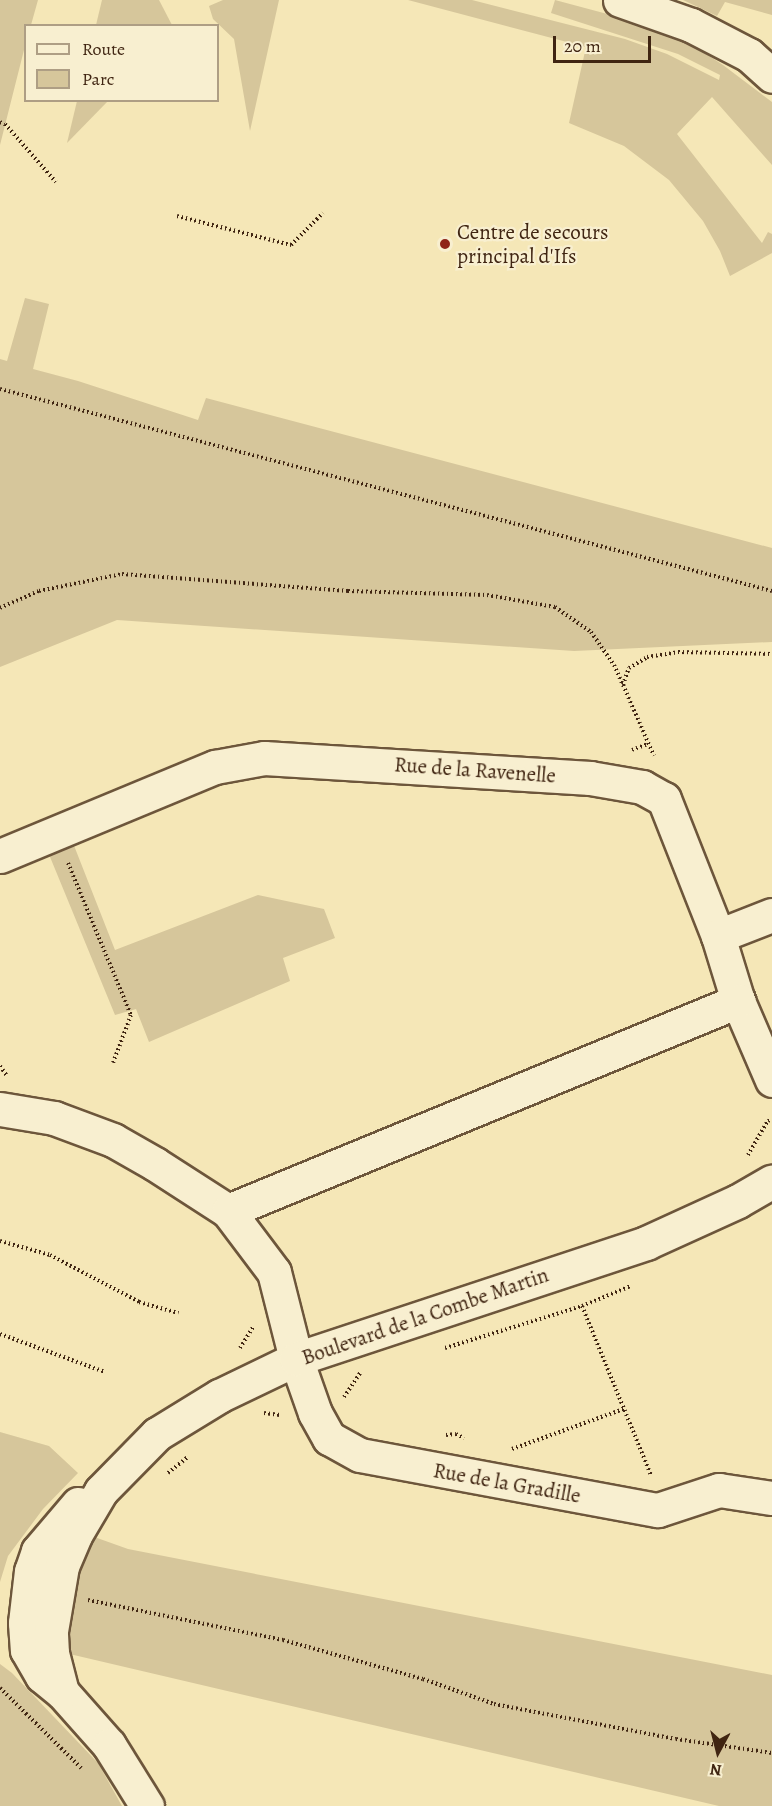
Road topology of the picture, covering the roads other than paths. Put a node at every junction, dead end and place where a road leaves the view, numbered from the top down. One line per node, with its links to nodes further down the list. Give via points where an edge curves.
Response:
1 (620, 0): 2 (street, via 691,25 750,55)
2 (772, 76)
3 (0, 856): 5 (street, Rue de la Ravenelle, via 215,767 264,758 590,778 642,787 664,799)
4 (772, 915): 5 (street)
5 (718, 936): 6 (street, Rue de la Ravenelle)
6 (738, 1001): 7 (street, Rue de la Ravenelle); 10 (street)
7 (772, 1080)
8 (0, 1109): 10 (street, via 54,1118 112,1140)
9 (772, 1181): 11 (street, Boulevard de la Combe Martin, via 646,1243)
10 (228, 1211): 11 (street, Rue de la Gradille, via 274,1272)
11 (296, 1359): 12 (street, Boulevard de la Combe Martin, via 219,1396 157,1434); 13 (street, Rue de la Gradille, via 315,1413 330,1438 360,1455 658,1510 719,1490)
12 (101, 1491): 14 (street, Boulevard de la Combe Martin, via 62,1566 51,1631); 14 (street, Boulevard de la Combe Martin, via 77,1505 38,1551 31,1571 25,1623 27,1650 42,1676)
13 (772, 1498)
14 (62, 1692): 15 (street, Boulevard de la Combe Martin, via 109,1745)
15 (147, 1806)

